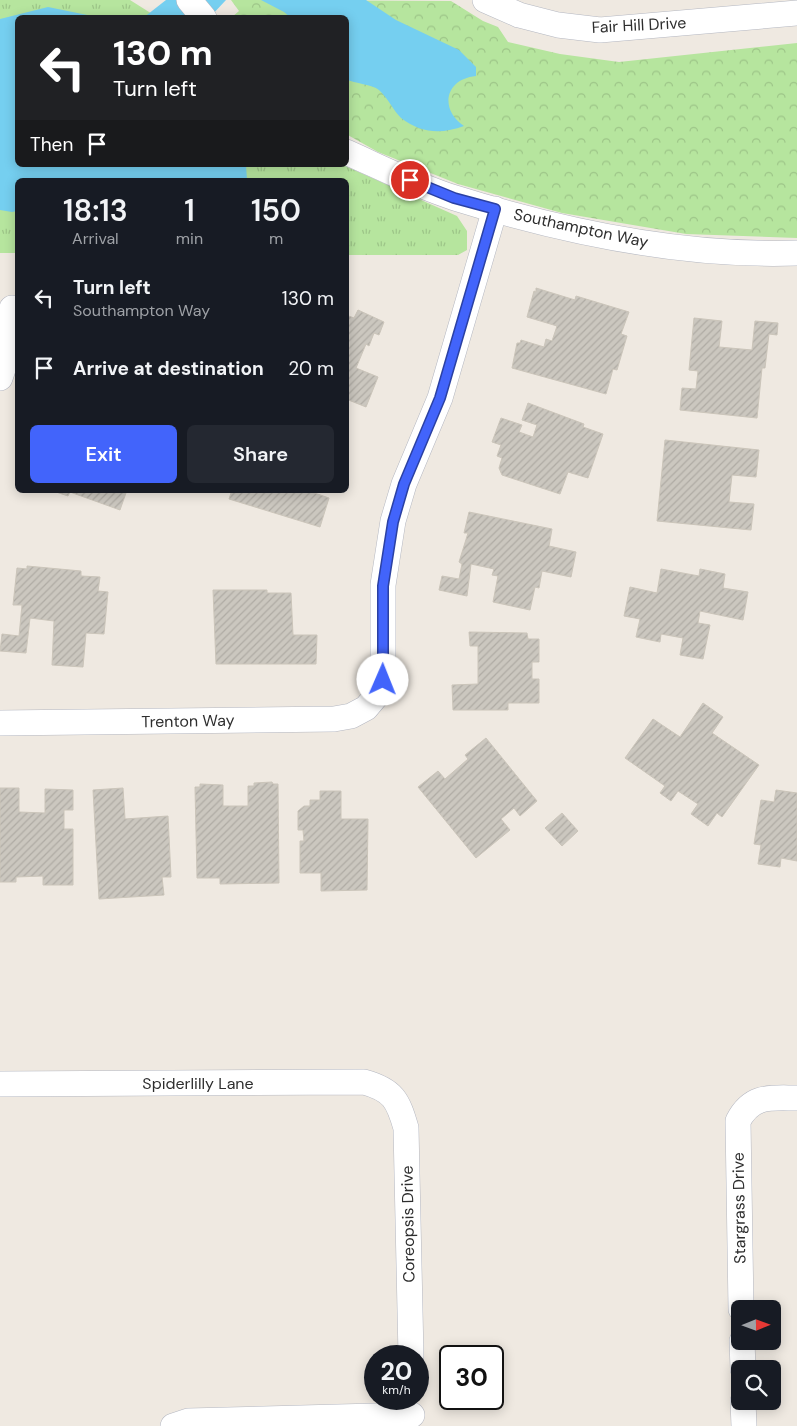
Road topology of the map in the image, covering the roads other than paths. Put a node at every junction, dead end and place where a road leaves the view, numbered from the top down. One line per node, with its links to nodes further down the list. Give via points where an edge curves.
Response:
1 (189, 0): 4 (street)
2 (485, 0): 3 (street, Fair Hill Drive, via 519,15 558,25 600,30)
3 (797, 13)
4 (202, 15)
5 (349, 153): 6 (street, Southampton Way, via 454,198)
6 (495, 209): 7 (street, Southampton Way, via 538,222 658,244); 10 (street, Trenton Way, via 440,398 404,484 393,522 383,586 383,680 371,702 351,716 334,719)
7 (797, 253)
8 (12, 308): 9 (street, via 12,346)
9 (0, 378)
10 (0, 723)
11 (0, 1084): 12 (street, Spiderlilly Lane, via 364,1082 381,1087)
12 (392, 1095): 15 (street, Coreopsis Drive, via 401,1109 406,1128)
13 (797, 1098): 14 (street, Stargrass Drive, via 755,1101 744,1108 738,1121)
14 (741, 1300)
15 (411, 1345)
16 (743, 1410): 19 (street)
17 (412, 1413): 18 (street, via 188,1421)
18 (173, 1426)
19 (744, 1426)

